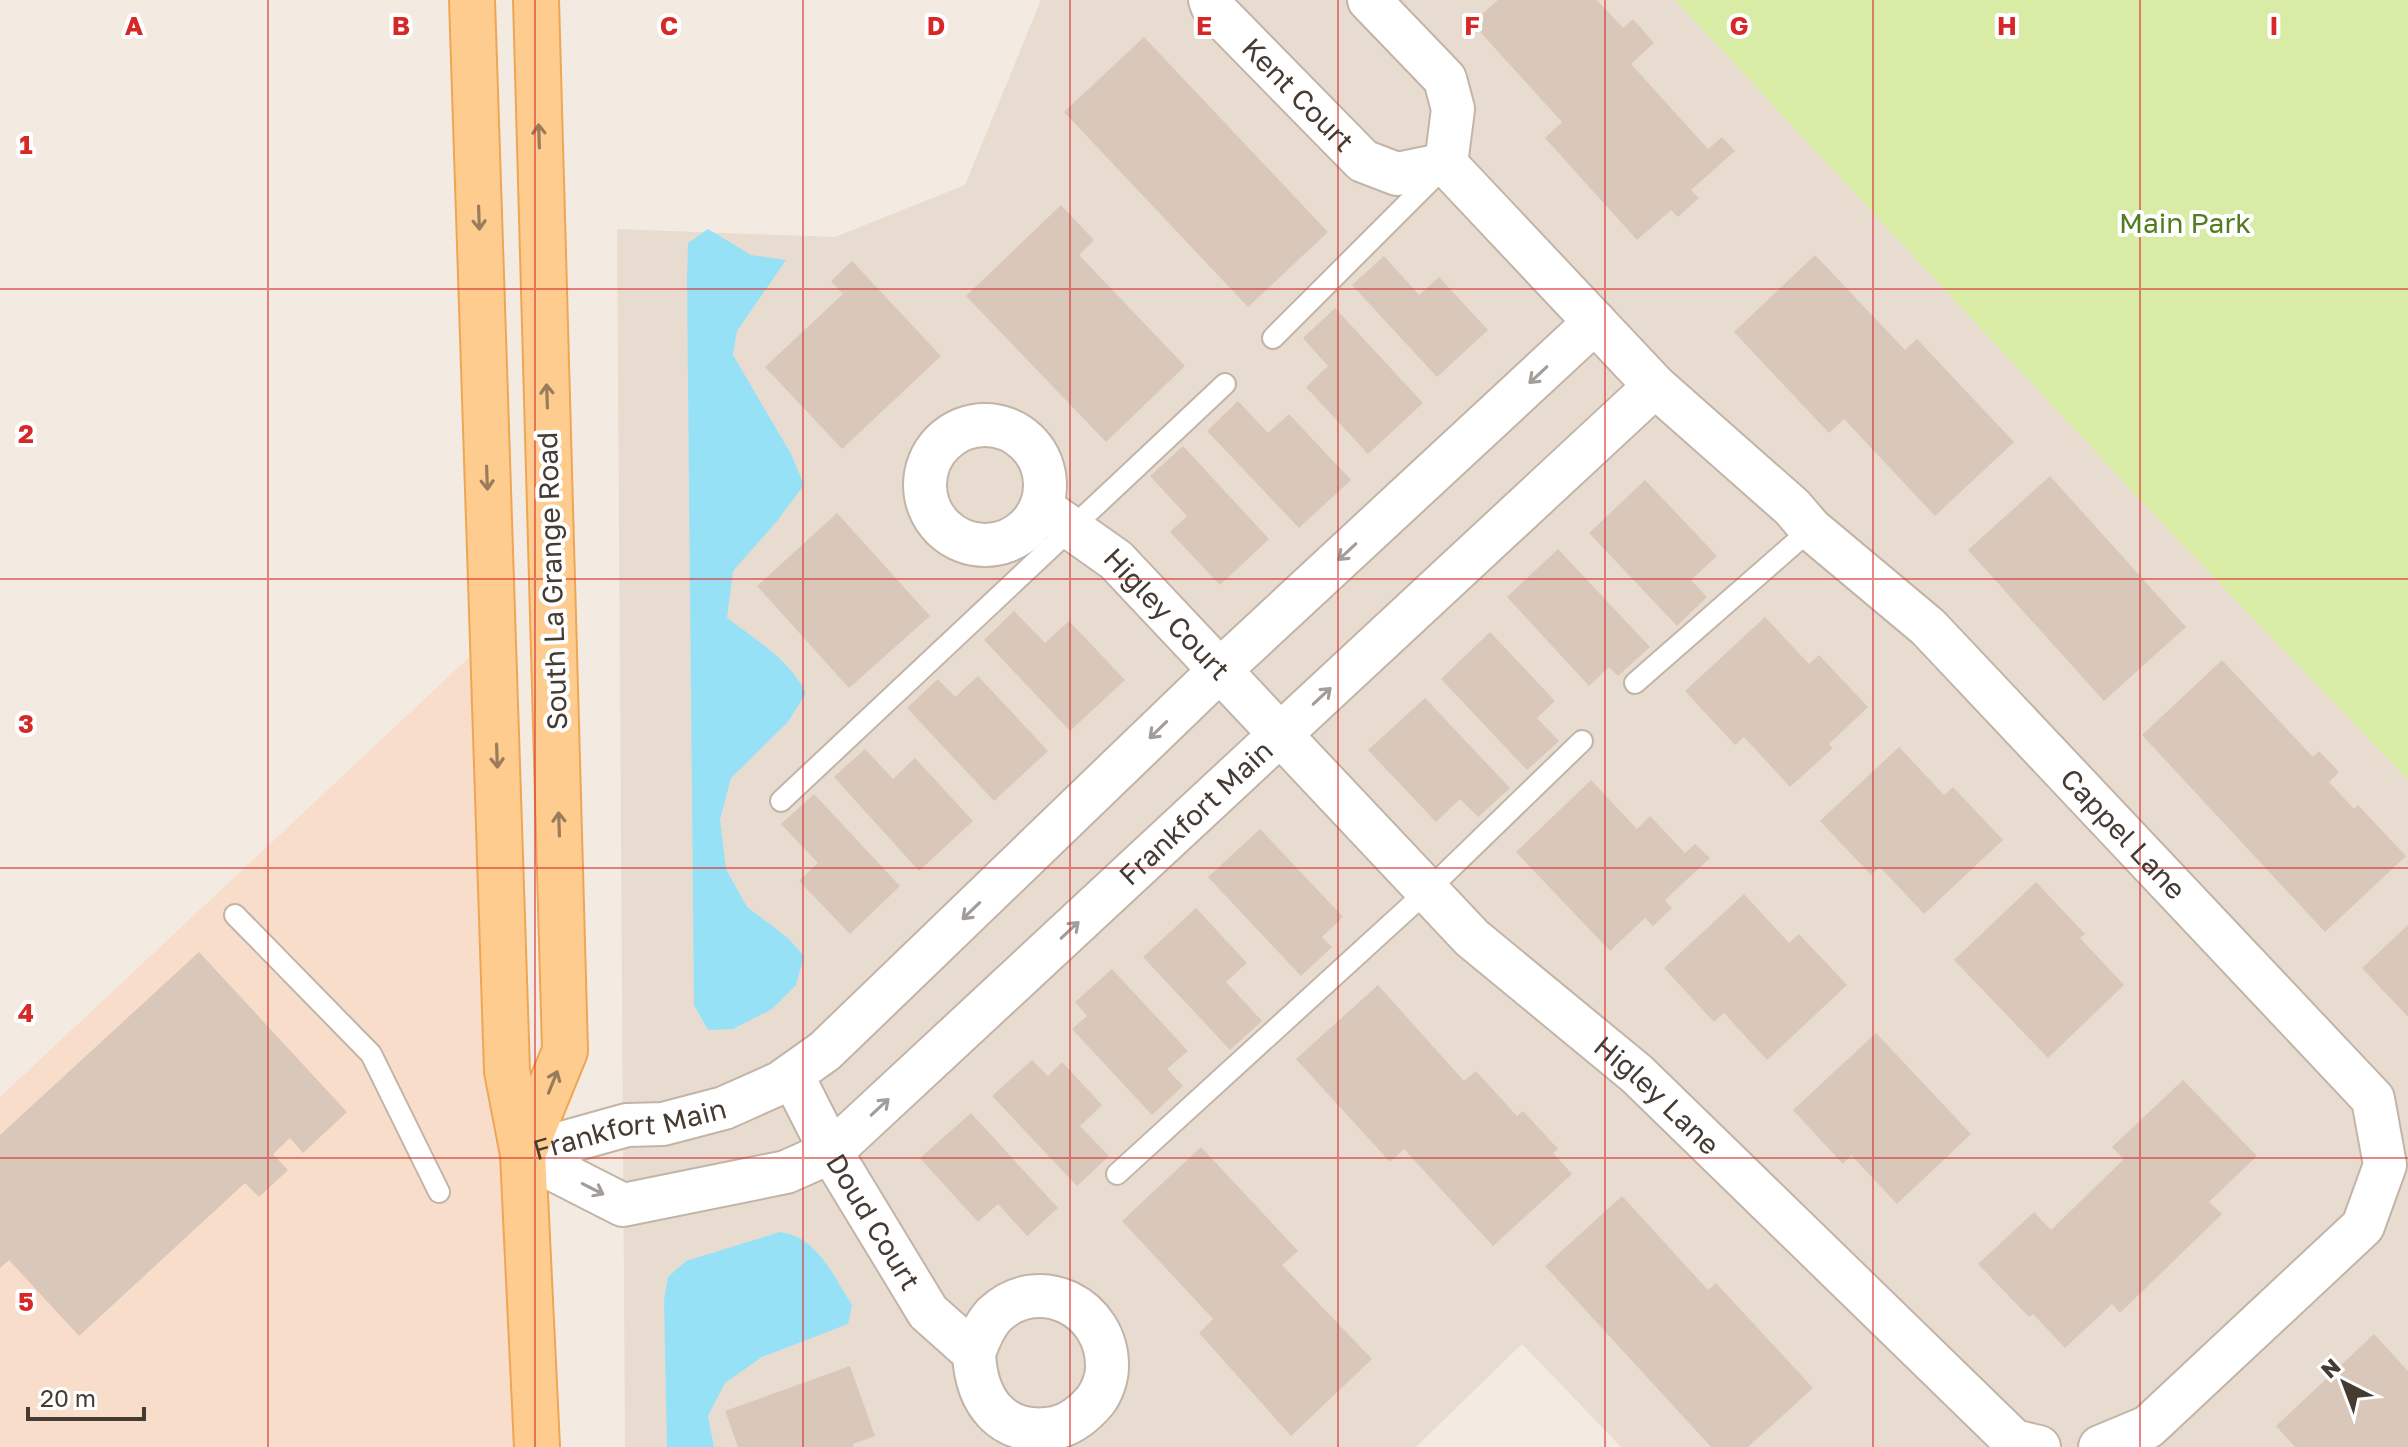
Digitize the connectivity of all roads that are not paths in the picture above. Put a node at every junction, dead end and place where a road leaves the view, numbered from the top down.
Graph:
1 (472, 0) edge
2 (536, 0) edge
3 (1210, 0) edge
4 (1369, 0) edge
5 (1446, 164) junction
6 (1595, 322) junction
7 (1273, 338) dead end
8 (1225, 384) dead end
9 (1655, 386) junction
10 (1056, 518) junction
11 (1811, 529) junction
12 (1219, 671) junction
13 (1635, 683) dead end
14 (1279, 736) junction
15 (1582, 741) dead end
16 (781, 801) dead end
17 (1426, 892) junction
18 (235, 915) dead end
19 (792, 1075) junction
20 (831, 1152) junction
21 (523, 1154) junction
22 (1117, 1174) dead end
23 (439, 1192) dead end
24 (974, 1353) dead end
25 (537, 1447) edge
26 (2039, 1447) edge
27 (2100, 1447) edge

1 -> 21 main road, South La Grange Road
21 -> 2 main road, South La Grange Road
3 - 5 street, Kent Court
4 - 5 street
5 - 6 street
5 - 7 lane
6 - 9 street
6 -> 12 street, Frankfort Main
8 - 10 lane
9 - 11 street, Cappel Lane
14 -> 9 street, Frankfort Main
10 - 12 street, Higley Court
10 - 16 lane
11 - 13 lane
11 - 27 street, Cappel Lane
12 - 14 street, Higley Court
12 -> 19 street, Frankfort Main
14 - 17 street, Higley Lane
20 -> 14 street, Frankfort Main
15 - 17 lane
17 - 22 lane
17 - 26 street, Higley Lane
18 - 23 lane
19 - 20 street, Doud Court
19 - 21 street, Frankfort Main
21 -> 20 street, Frankfort Main
20 - 24 street, Doud Court
21 - 25 main road, South La Grange Road

